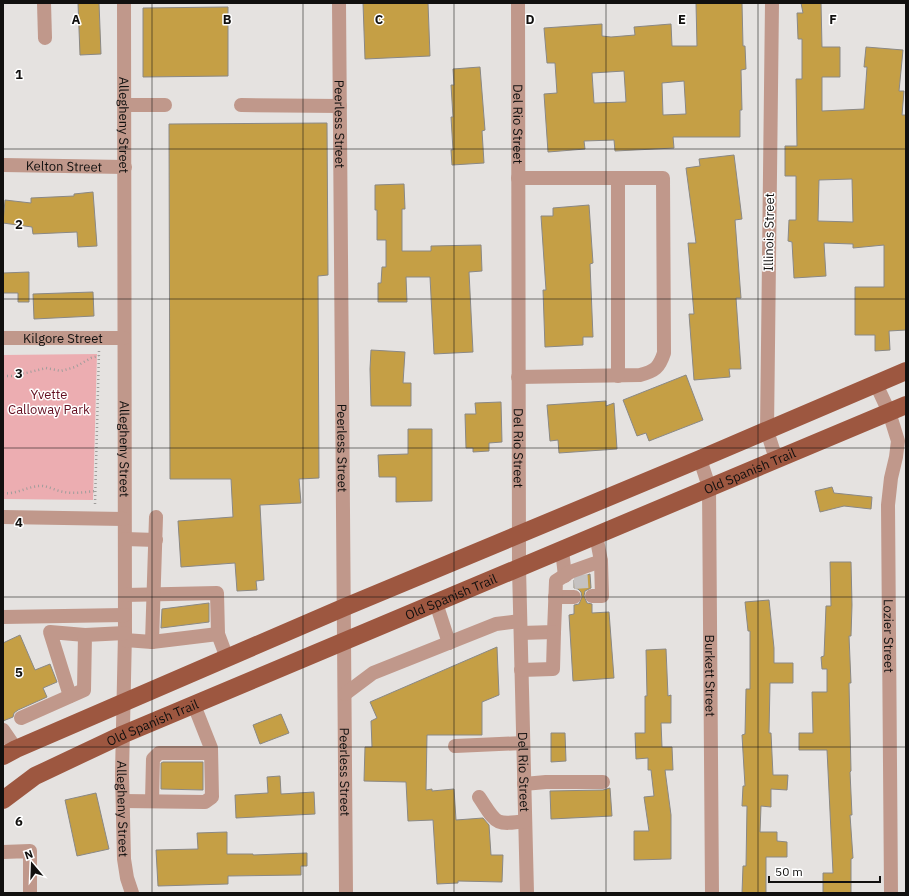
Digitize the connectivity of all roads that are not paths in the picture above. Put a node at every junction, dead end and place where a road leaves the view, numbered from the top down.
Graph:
1 (44, 3) edge
2 (124, 3) edge
3 (339, 3) edge
4 (518, 3) edge
5 (772, 3) edge
6 (45, 38) dead end
7 (125, 105) junction
8 (165, 105) dead end
9 (241, 105) dead end
10 (340, 106) junction
11 (3, 165) edge
12 (125, 167) junction
13 (518, 178) junction
14 (618, 178) junction
15 (3, 338) edge
16 (124, 338) junction
17 (906, 372) edge
18 (618, 376) junction
19 (518, 377) junction
20 (876, 384) junction
21 (906, 405) edge
22 (889, 412) junction
23 (767, 431) junction
24 (902, 441) edge
25 (776, 459) junction
26 (700, 460) junction
27 (709, 487) junction
28 (3, 517) edge
29 (156, 517) dead end
30 (124, 519) junction
31 (519, 535) junction
32 (596, 535) junction
33 (124, 539) junction
34 (156, 540) junction
35 (562, 550) junction
36 (601, 561) junction
37 (519, 568) junction
38 (562, 585) junction
39 (154, 594) junction
40 (125, 595) junction
41 (592, 596) dead end
42 (574, 597) dead end
43 (436, 603) junction
44 (345, 607) junction
45 (125, 615) junction
46 (3, 617) edge
47 (520, 627) junction
48 (554, 632) junction
49 (85, 634) junction
50 (218, 634) junction
51 (125, 637) junction
52 (345, 641) junction
53 (152, 642) junction
54 (449, 643) junction
55 (227, 658) junction
56 (521, 670) junction
57 (345, 694) junction
58 (70, 696) junction
59 (125, 702) junction
60 (194, 705) junction
61 (21, 718) dead end
62 (3, 730) edge
63 (124, 734) junction
64 (523, 743) junction
65 (455, 746) dead end
66 (6, 753) edge
67 (211, 753) junction
68 (34, 776) junction
69 (603, 782) dead end
70 (524, 784) junction
71 (3, 789) edge
72 (479, 796) dead end
73 (3, 800) edge
74 (123, 801) junction
75 (152, 801) junction
76 (525, 821) junction
77 (3, 852) edge
78 (30, 893) edge
79 (132, 893) edge
80 (346, 893) edge
81 (527, 893) edge
82 (712, 893) edge
83 (891, 893) edge

1 - 6 street
2 - 7 street, Allegheny Street
3 - 10 street, Peerless Street
4 - 13 street, Del Rio Street
5 - 23 street, Illinois Street
7 - 8 street
7 - 12 street, Allegheny Street
9 - 10 street
10 - 44 street, Peerless Street
11 - 12 street, Kelton Street
12 - 16 street, Allegheny Street
13 - 14 street
13 - 19 street, Del Rio Street
14 - 18 street
14 - 18 street
15 - 16 street, Kilgore Street
16 - 30 street, Allegheny Street
17 - 20 main road
18 - 19 street
19 - 31 street, Del Rio Street
20 - 22 street, Lozier Street
20 - 23 main road
21 - 22 main road, Old Spanish Trail
22 - 24 street, Lozier Street
22 - 25 main road, Old Spanish Trail
23 - 25 street, Illinois Street
23 - 26 main road
24 - 83 street, Lozier Street
25 - 27 main road, Old Spanish Trail
26 - 27 street, Burkett Street
26 - 31 main road
27 - 32 main road, Old Spanish Trail
27 - 82 street, Burkett Street
28 - 30 street
29 - 34 street
30 - 33 street, Allegheny Street
31 - 37 street, Del Rio Street
31 - 44 main road
32 - 35 main road, Old Spanish Trail
32 - 36 street
33 - 34 street
33 - 40 street, Allegheny Street
34 - 39 street
35 - 37 main road, Old Spanish Trail
35 - 38 street
36 - 38 street
36 - 41 street
37 - 43 main road, Old Spanish Trail
37 - 47 street, Del Rio Street
38 - 42 street
38 - 48 street
39 - 40 street
39 - 50 street
39 - 53 street
40 - 45 street, Allegheny Street
43 - 52 main road, Old Spanish Trail
43 - 54 street
44 - 52 street, Peerless Street
44 - 55 main road
45 - 46 street
45 - 51 street, Allegheny Street
47 - 48 street
47 - 54 street
47 - 56 street, Del Rio Street
48 - 56 street
49 - 51 street
49 - 58 street
49 - 58 street
50 - 53 street
50 - 55 street
51 - 53 street
51 - 59 street, Allegheny Street
52 - 57 street, Peerless Street
52 - 60 main road, Old Spanish Trail
54 - 57 street
55 - 59 main road
56 - 64 street, Del Rio Street
57 - 80 street, Peerless Street
58 - 61 street
59 - 63 street, Allegheny Street
59 - 66 main road
60 - 63 main road, Old Spanish Trail
60 - 67 street
62 - 66 street
63 - 68 main road, Old Spanish Trail
63 - 74 street, Allegheny Street
64 - 65 street
64 - 70 street, Del Rio Street
67 - 75 street
67 - 75 street
68 - 71 main road
68 - 73 main road, Old Spanish Trail
69 - 70 street
70 - 76 street, Del Rio Street
72 - 76 street
74 - 75 street
74 - 79 street, Allegheny Street
76 - 81 street, Del Rio Street
77 - 78 street

